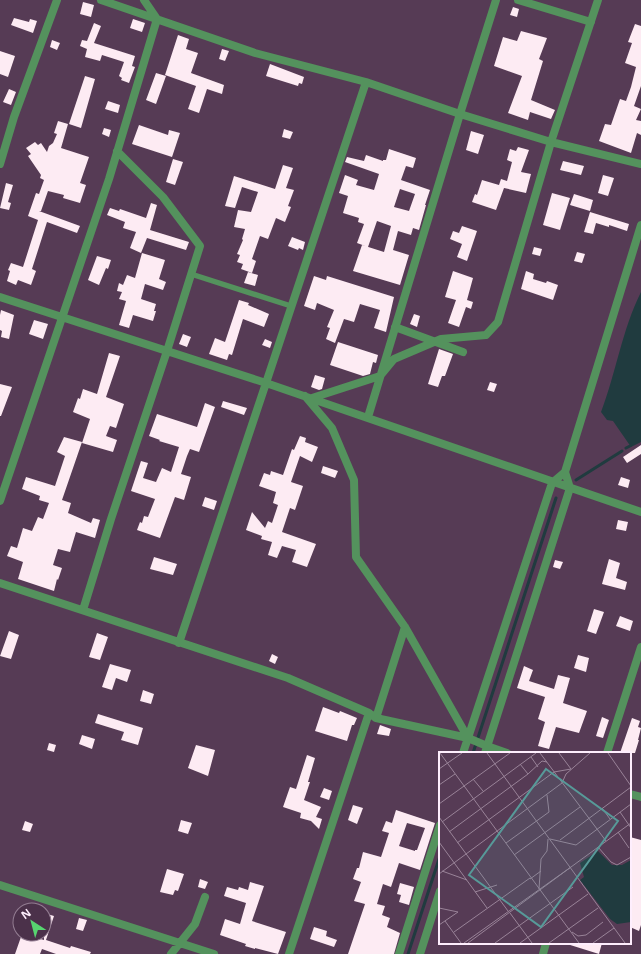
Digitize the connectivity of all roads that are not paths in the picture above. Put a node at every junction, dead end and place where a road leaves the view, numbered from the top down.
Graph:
1 (57, 0) edge
2 (102, 0) edge
3 (144, 0) edge
4 (496, 0) edge
5 (518, 0) edge
6 (598, 0) edge
7 (157, 19) junction
8 (591, 22) junction
9 (366, 82) junction
10 (460, 114) junction
11 (551, 142) junction
12 (117, 151) junction
13 (0, 164) edge
14 (641, 164) edge
15 (641, 225) edge
16 (639, 239) edge
17 (191, 274) junction
18 (0, 297) edge
19 (291, 306) junction
20 (62, 317) junction
21 (395, 327) junction
22 (435, 342) junction
23 (167, 352) junction
24 (463, 352) dead end
25 (380, 376) junction
26 (266, 383) junction
27 (308, 397) junction
28 (368, 417) junction
29 (565, 472) junction
30 (552, 483) junction
31 (570, 488) junction
32 (0, 501) edge
33 (641, 512) edge
34 (0, 583) edge
35 (83, 610) junction
36 (405, 627) junction
37 (179, 643) junction
38 (641, 646) edge
39 (372, 715) junction
40 (470, 739) junction
41 (485, 748) edge
42 (464, 752) edge
43 (503, 752) edge
44 (606, 752) edge
45 (631, 794) edge
46 (641, 797) edge
47 (439, 828) edge
48 (0, 885) edge
49 (439, 894) edge
50 (205, 897) dead end
51 (180, 943) junction
52 (546, 944) edge
53 (171, 954) edge
54 (214, 954) edge
55 (289, 954) edge
56 (399, 954) edge
57 (420, 954) edge
58 (542, 954) edge

1 - 13 street
2 - 7 street
3 - 7 street
4 - 10 street
5 - 8 street
6 - 8 street
7 - 9 street
7 - 12 street
8 - 11 street
9 - 10 street
9 - 19 street
10 - 11 street
10 - 21 street
11 - 14 street
11 - 22 street
12 - 17 street
12 - 20 street
15 - 16 street
16 - 29 street
17 - 19 lane
17 - 23 street
18 - 20 street
19 - 26 street
20 - 23 street
20 - 32 street
21 - 22 street
21 - 25 street
22 - 24 street
22 - 25 street
23 - 26 street
23 - 35 street
25 - 27 street
25 - 28 street
26 - 27 street
26 - 37 street
27 - 28 street
27 - 36 street
28 - 30 street
29 - 30 street
29 - 31 street
30 - 31 street
30 - 40 street
31 - 33 street
31 - 41 street
34 - 35 street
35 - 37 street
36 - 39 street
36 - 40 street
37 - 39 street
38 - 44 street
39 - 40 street
39 - 55 street
40 - 41 street
40 - 42 street
41 - 43 street
45 - 46 street
47 - 56 street
48 - 51 street
49 - 57 street
50 - 51 street
51 - 53 street
51 - 54 street
52 - 58 street

